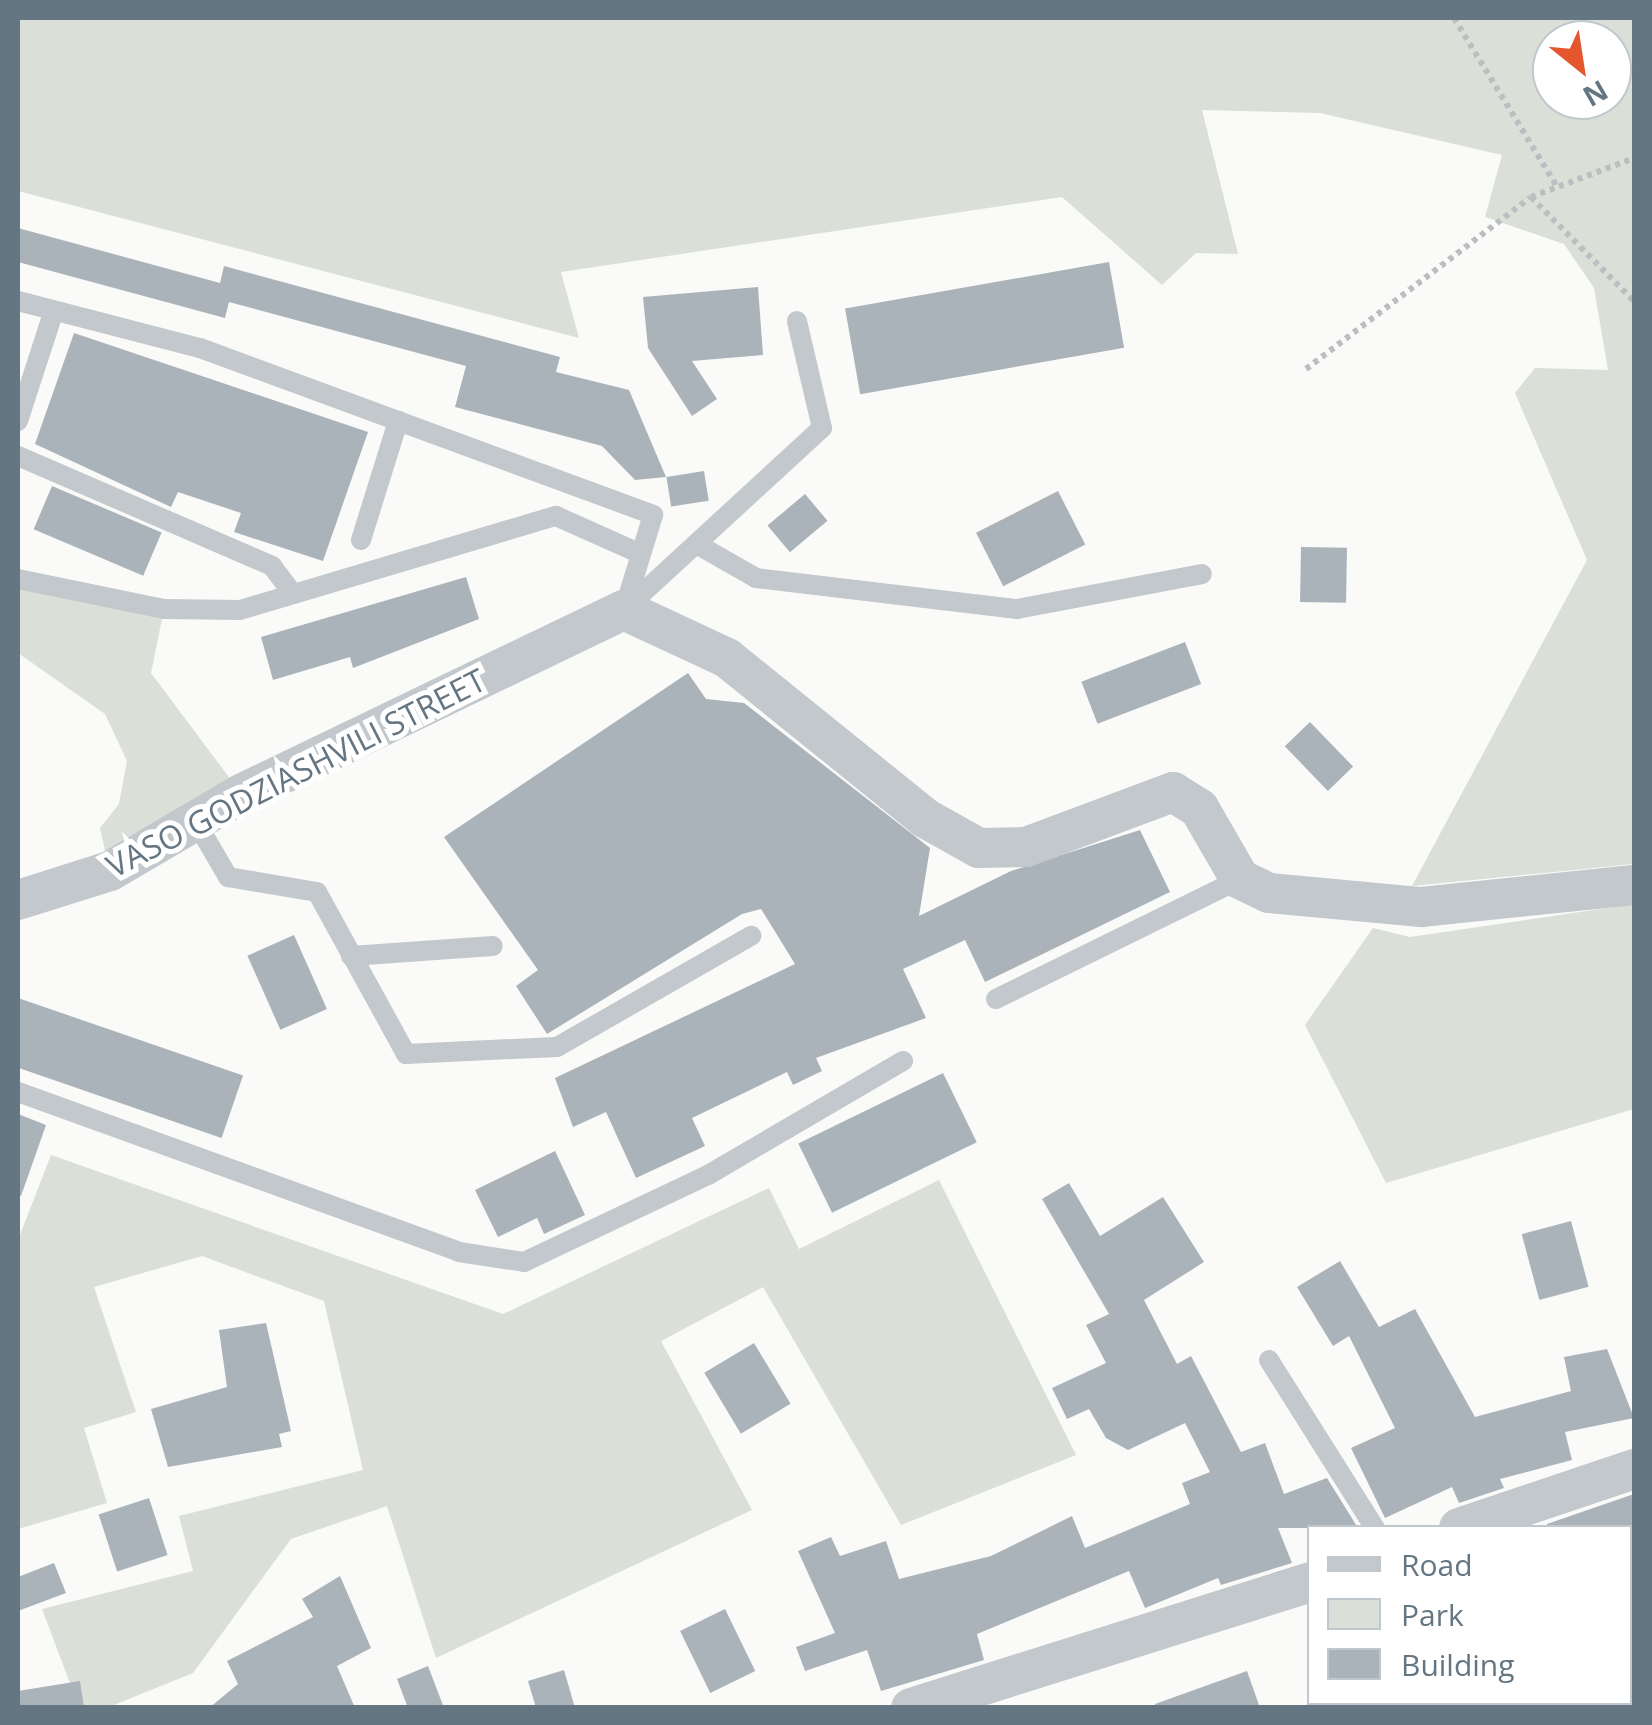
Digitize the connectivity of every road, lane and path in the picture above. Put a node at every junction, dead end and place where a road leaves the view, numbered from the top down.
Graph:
1 (1454, 18) edge
2 (1634, 158) edge
3 (1557, 187) junction
4 (1531, 198) junction
5 (1634, 300) edge
6 (18, 301) edge
7 (53, 314) junction
8 (797, 321) dead end
9 (1306, 369) dead end
10 (18, 421) edge
11 (398, 421) junction
12 (18, 456) edge
13 (361, 540) dead end
14 (700, 546) junction
15 (639, 553) junction
16 (1202, 574) dead end
17 (18, 578) edge
18 (293, 594) junction
19 (624, 610) junction
20 (196, 822) junction
21 (1240, 879) junction
22 (1634, 885) edge
23 (18, 900) edge
24 (751, 936) dead end
25 (493, 946) dead end
26 (351, 956) junction
27 (996, 999) dead end
28 (903, 1061) dead end
29 (18, 1092) edge
30 (1269, 1360) dead end
31 (1634, 1468) edge
32 (1373, 1525) edge
33 (1468, 1525) edge
34 (1307, 1583) edge
35 (911, 1708) edge

1 - 3 path
2 - 3 path
3 - 4 path
4 - 5 path
4 - 9 path
6 - 7 lane
7 - 10 lane
7 - 11 lane
8 - 14 lane
11 - 13 lane
11 - 15 lane
12 - 18 lane
14 - 16 lane
14 - 19 lane
15 - 18 lane
15 - 19 lane
17 - 18 lane
19 - 20 street, VASO GODZIASHVILI STREET
19 - 21 street
20 - 23 street, VASO GODZIASHVILI STREET
20 - 26 lane
21 - 22 street
21 - 27 lane
24 - 26 lane
25 - 26 lane
28 - 29 lane
30 - 32 lane
31 - 33 street
34 - 35 street

